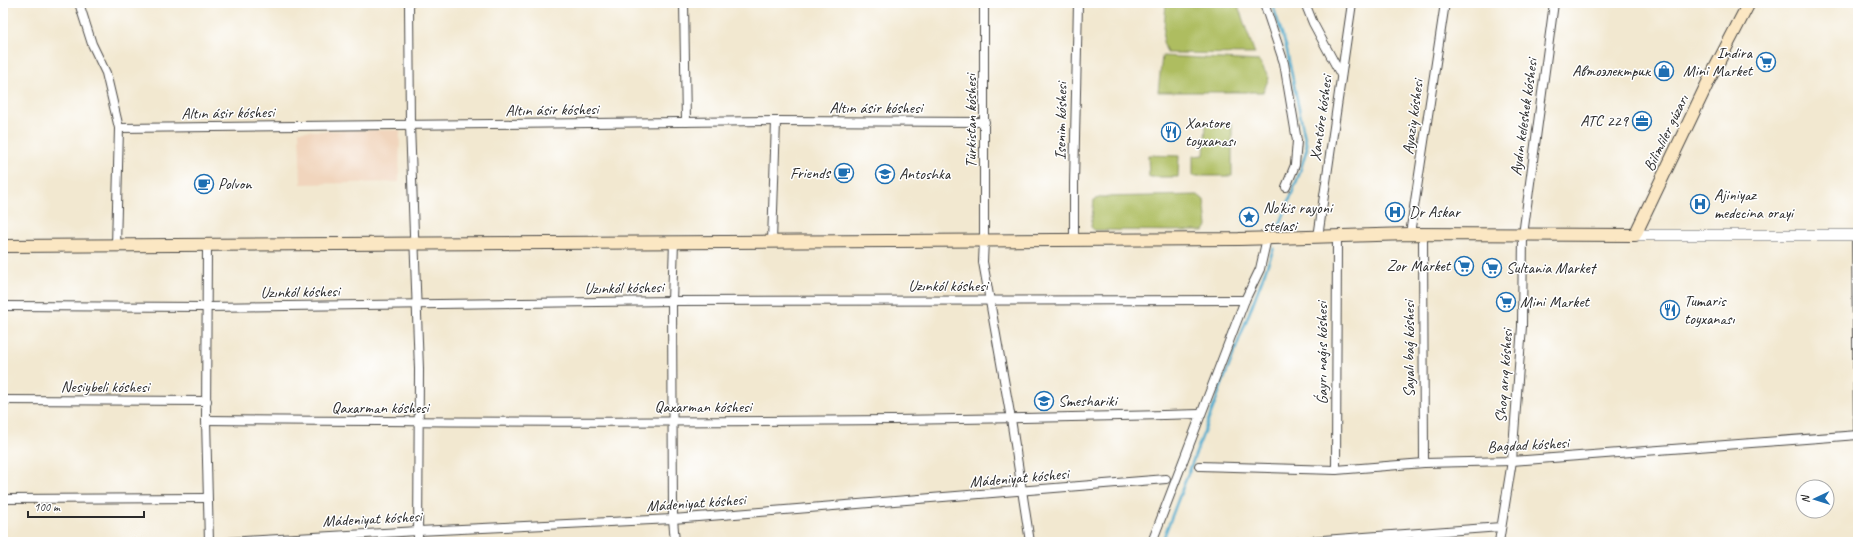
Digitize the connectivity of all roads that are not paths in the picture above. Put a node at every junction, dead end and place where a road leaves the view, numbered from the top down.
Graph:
1 (79, 3) edge
2 (408, 3) edge
3 (684, 3) edge
4 (984, 3) edge
5 (1078, 3) edge
6 (1264, 3) edge
7 (1305, 3) edge
8 (1352, 3) edge
9 (1445, 3) edge
10 (1554, 3) edge
11 (1749, 3) edge
12 (1341, 75) junction
13 (776, 121) junction
14 (686, 122) junction
15 (985, 122) junction
16 (410, 125) junction
17 (120, 128) junction
18 (1286, 187) dead end
19 (1410, 234) junction
20 (1422, 235) junction
21 (1523, 235) junction
22 (1635, 235) junction
23 (1857, 235) edge
24 (1337, 236) junction
25 (1318, 237) junction
26 (1267, 238) junction
27 (984, 240) junction
28 (1074, 240) junction
29 (772, 241) junction
30 (674, 242) junction
31 (415, 243) junction
32 (207, 245) junction
33 (3, 246) edge
34 (116, 246) junction
35 (990, 300) junction
36 (1245, 300) junction
37 (672, 301) junction
38 (418, 304) junction
39 (3, 306) edge
40 (207, 307) junction
41 (3, 400) edge
42 (207, 401) junction
43 (1200, 414) junction
44 (1011, 419) junction
45 (206, 420) junction
46 (419, 422) junction
47 (674, 422) junction
48 (1858, 432) edge
49 (1858, 435) edge
50 (1512, 461) junction
51 (1424, 463) junction
52 (1199, 466) dead end
53 (1336, 470) junction
54 (1166, 479) dead end
55 (1022, 492) junction
56 (207, 498) junction
57 (3, 499) edge
58 (673, 519) junction
59 (1501, 527) junction
60 (418, 531) junction
61 (209, 542) edge
62 (227, 542) edge
63 (418, 542) edge
64 (675, 542) edge
65 (1030, 542) edge
66 (1152, 542) edge
67 (1296, 542) edge
68 (1499, 542) edge

1 - 17 street
2 - 16 street
3 - 14 street
4 - 15 street, Túrkistan kóshesi
5 - 28 street, Isenim kóshesi
6 - 18 street
7 - 12 street
8 - 12 street, Xantóre kóshesi
9 - 19 street, Ayaziy kóshesi
10 - 21 street, Aydın keleshek kóshesi
11 - 22 main road, Bilimliler gúzarı
12 - 25 street, Xantóre kóshesi
13 - 14 street, Altın ásir kóshesi
13 - 15 street, Altın ásir kóshesi
13 - 29 street
14 - 16 street, Altın ásir kóshesi
15 - 27 street, Túrkistan kóshesi
16 - 17 street, Altın ásir kóshesi
16 - 31 street
17 - 34 street
19 - 20 main road
19 - 24 main road
20 - 21 main road
20 - 51 street, Sayalı baǵ kóshesi
21 - 22 main road
21 - 50 street, Shoq arıq kóshesi
22 - 23 street
23 - 48 street
24 - 25 main road
24 - 53 street, Ǵayrı naǵıs kóshesi
25 - 26 main road
26 - 28 main road
26 - 36 street
27 - 28 main road
27 - 29 main road
27 - 35 street, Túrkistan kóshesi
29 - 30 main road
30 - 31 main road
30 - 37 street
31 - 32 main road
31 - 38 street
32 - 34 main road
32 - 40 street
33 - 34 main road
35 - 36 street, Uzınkól kóshesi
35 - 37 street, Uzınkól kóshesi
35 - 44 street, Túrkistan kóshesi
36 - 43 street
37 - 38 street, Uzınkól kóshesi
37 - 47 street
38 - 40 street, Uzınkól kóshesi
38 - 46 street
39 - 40 street, Uzınkól kóshesi
40 - 42 street
41 - 42 street, Nesiybeli kóshesi
42 - 45 street
43 - 44 street, Qaxarman kóshesi
43 - 66 street
44 - 47 street, Qaxarman kóshesi
44 - 55 street, Túrkistan kóshesi
45 - 46 street, Qaxarman kóshesi
45 - 56 street
46 - 47 street, Qaxarman kóshesi
46 - 60 street
47 - 58 street
49 - 50 street, Bagdad kóshesi
50 - 51 street, Bagdad kóshesi
50 - 59 street, Shoq arıq kóshesi
51 - 53 street, Bagdad kóshesi
52 - 53 street, Bagdad kóshesi
54 - 55 street, Mádeniyat kóshesi
55 - 58 street, Mádeniyat kóshesi
55 - 65 street, Túrkistan kóshesi
56 - 57 street
56 - 61 street
58 - 60 street, Mádeniyat kóshesi
58 - 64 street
59 - 67 street
59 - 68 street, Shoq arıq kóshesi
60 - 62 street, Mádeniyat kóshesi
60 - 63 street

